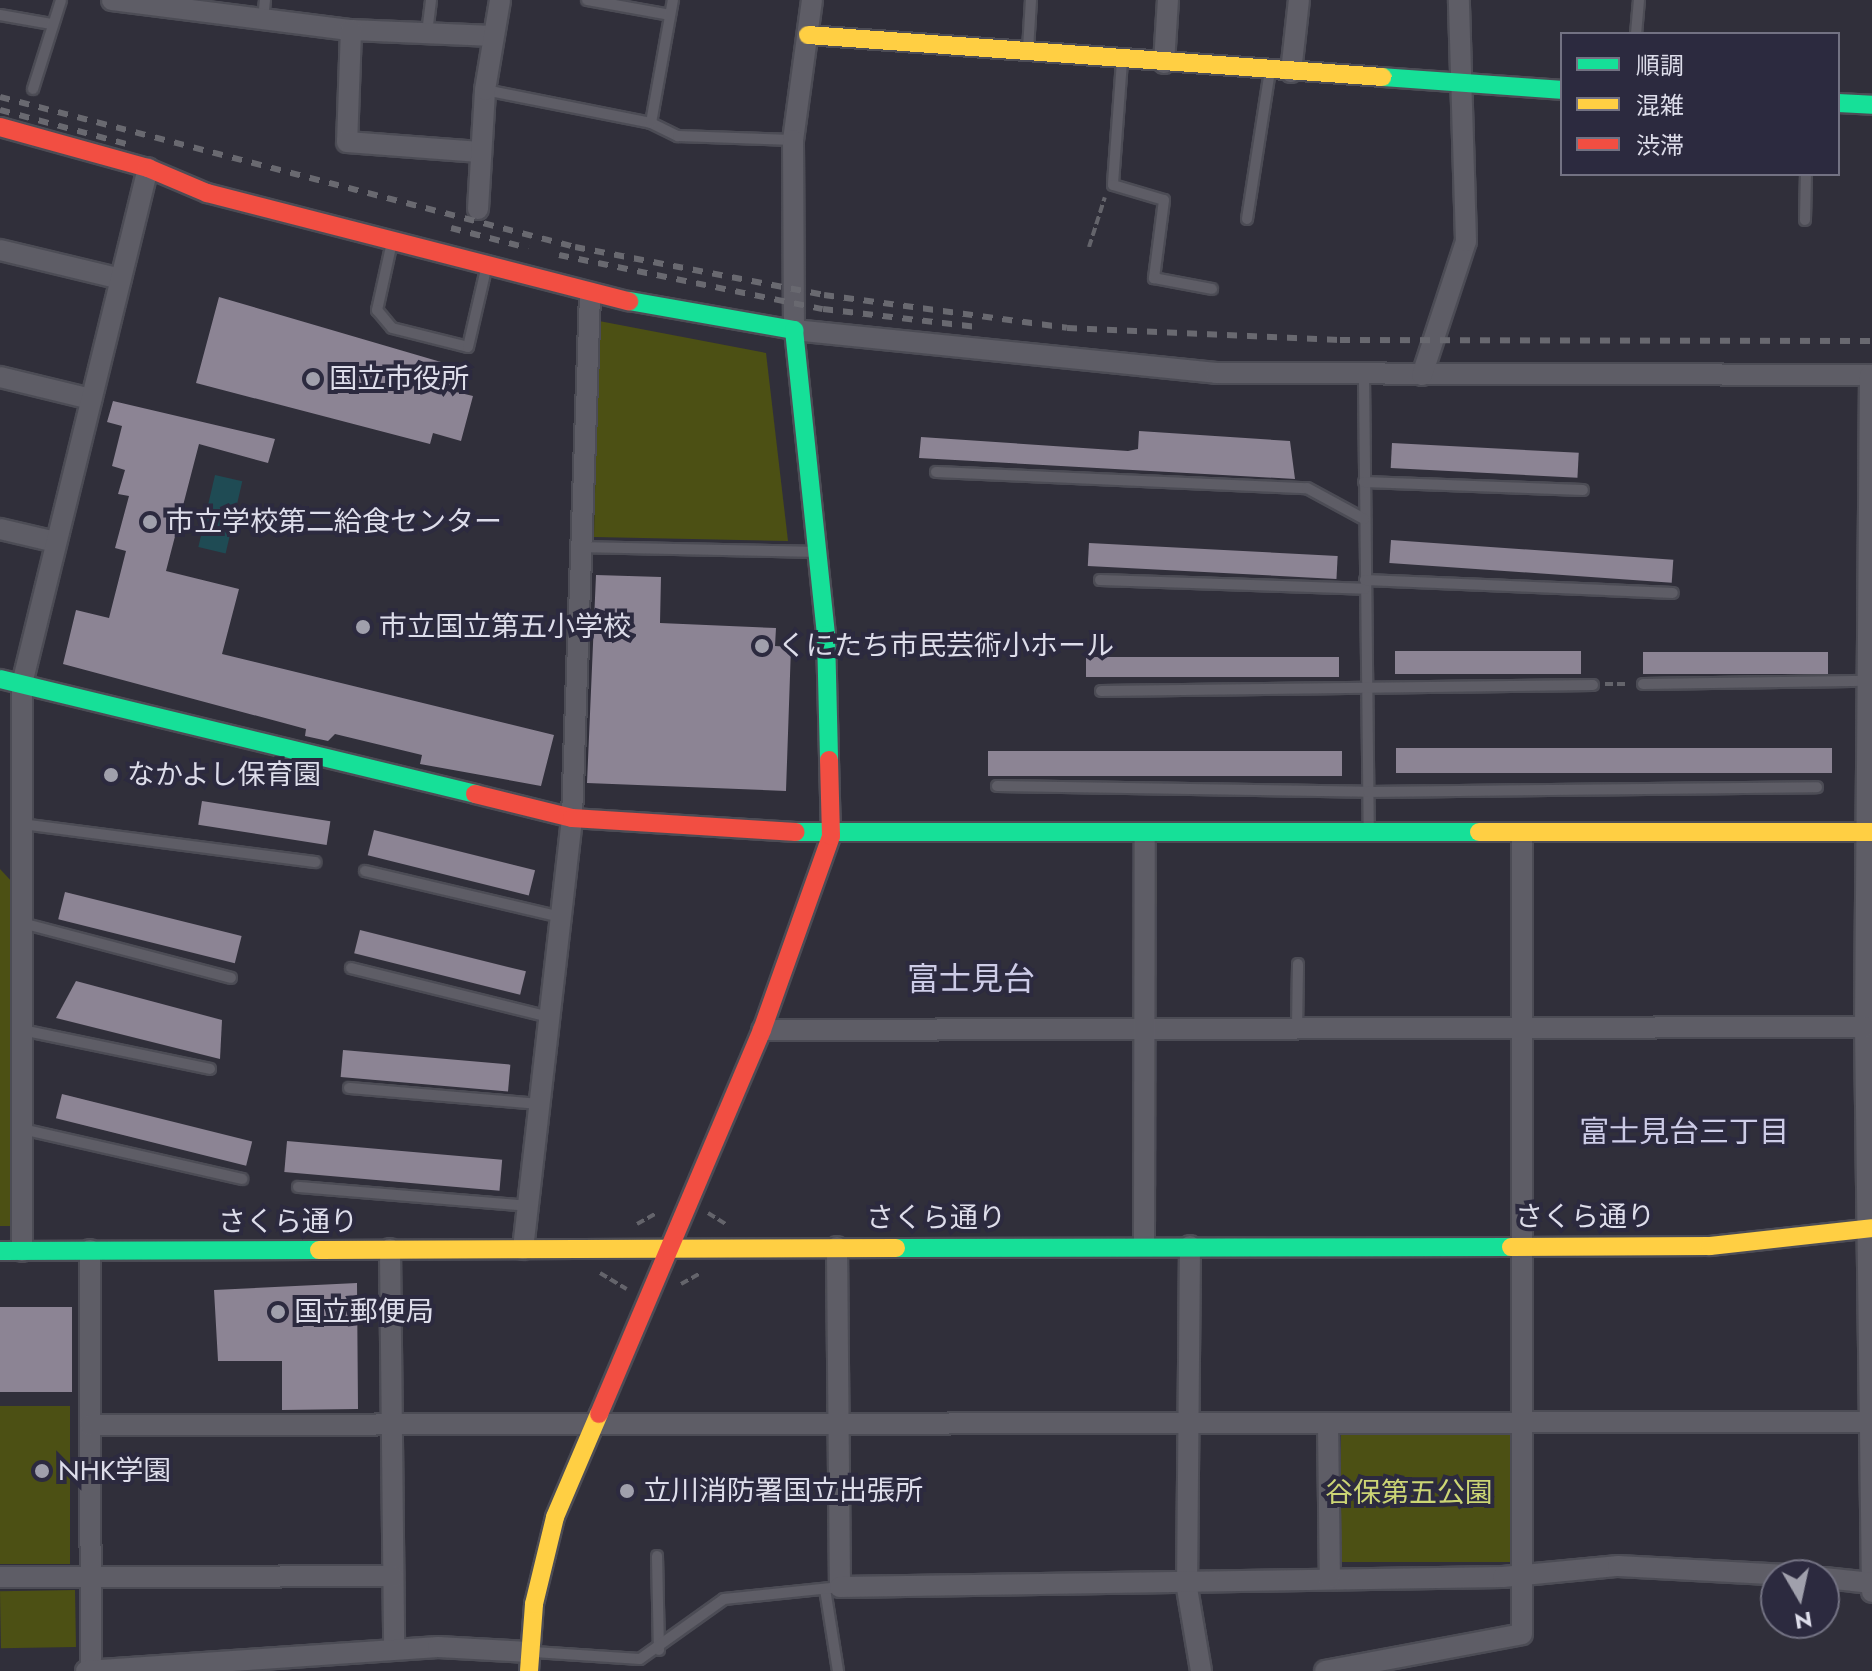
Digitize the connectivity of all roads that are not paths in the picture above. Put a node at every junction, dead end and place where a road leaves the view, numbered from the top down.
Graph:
1 (61, 0) edge
2 (112, 0) edge
3 (431, 0) edge
4 (500, 0) edge
5 (593, 0) edge
6 (673, 0) edge
7 (812, 0) edge
8 (1031, 0) edge
9 (1168, 0) edge
10 (1299, 0) edge
11 (1459, 0) edge
12 (1639, 0) edge
13 (264, 9) edge
14 (0, 15) edge
15 (670, 15) junction
16 (51, 24) junction
17 (351, 30) junction
18 (1636, 32) edge
19 (427, 33) junction
20 (808, 35) junction
21 (493, 36) junction
22 (1028, 52) junction
23 (1122, 59) junction
24 (1164, 63) junction
25 (1281, 72) junction
26 (1462, 86) junction
27 (33, 89) dead end
28 (485, 90) junction
29 (1560, 90) edge
30 (1840, 103) edge
31 (1872, 105) edge
32 (651, 123) junction
33 (0, 127) edge
34 (793, 140) junction
35 (480, 152) junction
36 (148, 168) junction
37 (1806, 176) edge
38 (478, 209) dead end
39 (1247, 219) dead end
40 (1805, 220) dead end
41 (392, 242) junction
42 (0, 250) edge
43 (486, 267) junction
44 (121, 279) junction
45 (1212, 289) dead end
46 (590, 294) junction
47 (794, 330) junction
48 (1422, 375) junction
49 (1871, 375) edge
50 (0, 377) edge
51 (1364, 377) junction
52 (91, 399) junction
53 (936, 472) dead end
54 (1364, 482) junction
55 (1583, 490) dead end
56 (1364, 519) junction
57 (1871, 525) edge
58 (0, 529) edge
59 (56, 542) junction
60 (581, 547) junction
61 (818, 552) junction
62 (1100, 580) dead end
63 (1365, 584) junction
64 (1673, 593) dead end
65 (0, 679) edge
66 (1871, 681) edge
67 (22, 684) junction
68 (1643, 684) road end
69 (1593, 685) road end
70 (1365, 688) junction
71 (1101, 691) dead end
72 (997, 786) dead end
73 (1817, 787) dead end
74 (1368, 792) junction
75 (572, 818) junction
76 (22, 824) junction
77 (1869, 832) edge
78 (1369, 834) junction
79 (1522, 834) junction
80 (1145, 835) junction
81 (831, 836) junction
82 (0, 855) edge
83 (22, 855) junction
84 (316, 862) dead end
85 (365, 871) dead end
86 (561, 917) junction
87 (22, 923) junction
88 (1298, 964) dead end
89 (351, 968) dead end
90 (231, 978) dead end
91 (549, 1017) junction
92 (1865, 1027) junction
93 (1523, 1028) junction
94 (1145, 1029) junction
95 (1297, 1029) junction
96 (22, 1030) junction
97 (762, 1030) junction
98 (210, 1069) dead end
99 (349, 1088) dead end
100 (540, 1104) junction
101 (22, 1129) junction
102 (242, 1179) dead end
103 (298, 1187) dead end
104 (528, 1206) junction
105 (1870, 1228) edge
106 (1525, 1245) junction
107 (1144, 1246) junction
108 (1190, 1246) junction
109 (837, 1247) junction
110 (390, 1249) junction
111 (523, 1249) junction
112 (90, 1250) junction
113 (0, 1251) edge
114 (22, 1251) junction
115 (665, 1253) junction
116 (1871, 1422) edge
117 (391, 1423) junction
118 (1190, 1423) junction
119 (1328, 1423) junction
120 (1525, 1423) junction
121 (838, 1424) junction
122 (90, 1425) junction
123 (594, 1425) junction
124 (657, 1556) dead end
125 (1521, 1570) junction
126 (1760, 1572) edge
127 (393, 1576) junction
128 (0, 1577) edge
129 (91, 1577) junction
130 (1188, 1578) junction
131 (1330, 1578) junction
132 (1840, 1581) edge
133 (1871, 1586) edge
134 (832, 1588) junction
135 (394, 1649) junction
136 (659, 1650) junction
137 (529, 1661) edge
138 (89, 1670) edge
139 (838, 1671) edge
140 (1201, 1671) edge
141 (1325, 1671) edge

1 - 16 lane
2 - 13 street
3 - 19 lane
4 - 21 street
5 - 15 lane
6 - 15 lane
7 - 20 street
8 - 22 lane
9 - 24 street
10 - 25 street
11 - 26 street
12 - 18 lane
13 - 17 street
14 - 16 lane
15 - 32 lane
16 - 27 lane
17 - 19 street
17 - 35 street
19 - 21 street
20 - 22 street
20 - 34 street
21 - 28 street
22 - 23 street
23 - 24 street
23 - 45 lane
24 - 25 street
25 - 26 street
25 - 39 lane
26 - 29 street
26 - 48 street
28 - 32 lane
28 - 35 street
30 - 31 street
32 - 34 lane
33 - 36 street
34 - 47 street
35 - 38 street
36 - 41 street
36 - 44 street
37 - 40 lane
41 - 43 street
41 - 43 lane
42 - 44 street
43 - 46 street
44 - 52 street
46 - 47 street
46 - 60 street
47 - 51 street
47 - 61 street
48 - 49 street
48 - 51 street
49 - 57 street
50 - 52 street
51 - 54 lane
52 - 59 street
53 - 56 lane
54 - 55 lane
54 - 56 lane
56 - 63 lane
57 - 66 street
58 - 59 street
59 - 67 street
60 - 61 lane
60 - 75 street
61 - 81 street
62 - 63 lane
63 - 64 lane
63 - 70 lane
65 - 67 street
66 - 68 lane
66 - 77 street
67 - 75 street
67 - 76 street
69 - 70 lane
70 - 71 lane
70 - 74 lane
72 - 74 lane
73 - 74 lane
74 - 78 lane
75 - 81 street
75 - 86 street
76 - 83 street
76 - 84 lane
77 - 79 street
77 - 92 street
78 - 79 street
78 - 80 street
79 - 93 street
80 - 81 street
80 - 94 street
81 - 97 street
82 - 83 street
83 - 87 street
85 - 86 lane
86 - 91 street
87 - 90 lane
87 - 96 street
88 - 95 lane
89 - 91 lane
91 - 100 street
92 - 93 street
92 - 105 street
93 - 95 street
93 - 106 street
94 - 95 street
94 - 97 street
94 - 107 street
96 - 98 lane
96 - 101 street
97 - 115 street
99 - 100 lane
100 - 104 street
101 - 102 lane
101 - 114 street
103 - 104 lane
104 - 111 street
105 - 106 street, さくら通り
105 - 116 street
106 - 108 street, さくら通り
106 - 120 street
107 - 108 street, さくら通り
107 - 109 street, さくら通り
108 - 118 street
109 - 115 street, さくら通り
109 - 121 street
110 - 111 street, さくら通り
110 - 112 street, さくら通り
110 - 117 street
111 - 115 street, さくら通り
112 - 114 street, さくら通り
112 - 122 street
113 - 114 street, さくら通り
115 - 123 street
116 - 120 street
116 - 133 street
117 - 122 street
117 - 123 street
117 - 127 street
118 - 119 street
118 - 121 street
118 - 130 street
119 - 120 street
119 - 131 street
120 - 125 street
121 - 123 street
121 - 134 street
122 - 129 street
123 - 137 street
124 - 136 lane
125 - 126 street
125 - 131 street
125 - 141 street
127 - 129 street
127 - 135 street
128 - 129 street
129 - 138 street
130 - 131 street
130 - 134 street
130 - 140 street
132 - 133 street
134 - 136 lane
134 - 139 lane
135 - 137 street
135 - 138 street
136 - 137 lane

